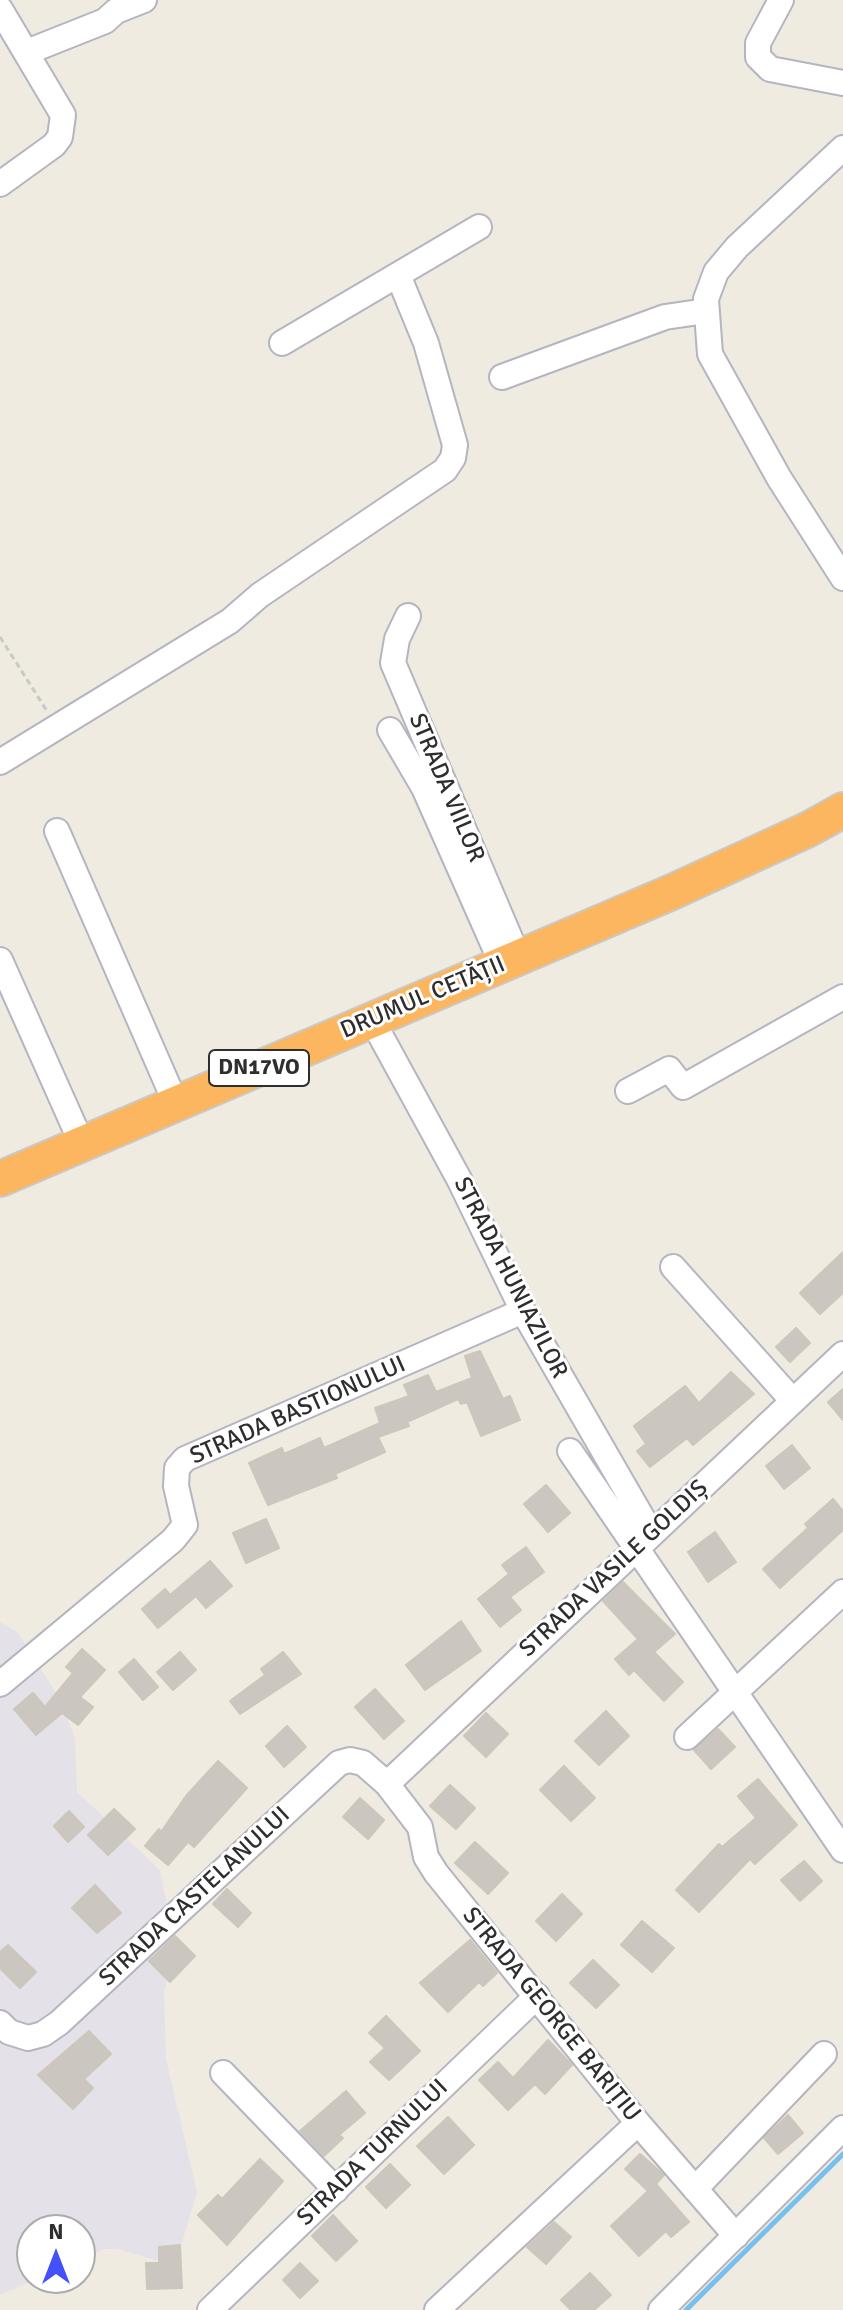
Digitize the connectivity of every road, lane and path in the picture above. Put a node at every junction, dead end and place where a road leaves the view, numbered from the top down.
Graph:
1 (144, 0) edge
2 (781, 0) edge
3 (114, 6) edge
4 (0, 9) edge
5 (27, 52) junction
6 (843, 83) edge
7 (843, 148) edge
8 (0, 184) edge
9 (479, 227) dead end
10 (398, 275) junction
11 (706, 311) junction
12 (282, 343) dead end
13 (502, 377) dead end
14 (843, 578) edge
15 (408, 616) dead end
16 (0, 637) edge
17 (56, 725) junction
18 (390, 730) dead end
19 (0, 762) edge
20 (843, 810) edge
21 (57, 831) dead end
22 (0, 960) edge
23 (510, 961) junction
24 (843, 997) edge
25 (372, 1020) junction
26 (628, 1091) dead end
27 (176, 1104) junction
28 (82, 1144) junction
29 (2, 1173) edge
30 (673, 1267) dead end
31 (523, 1311) junction
32 (843, 1354) edge
33 (793, 1401) junction
34 (570, 1451) dead end
35 (643, 1541) junction
36 (843, 1592) edge
37 (0, 1684) edge
38 (733, 1691) junction
39 (687, 1737) dead end
40 (387, 1784) junction
41 (835, 1820) edge
42 (843, 1850) edge
43 (537, 1996) junction
44 (0, 2023) edge
45 (824, 2054) dead end
46 (223, 2073) dead end
47 (638, 2123) junction
48 (843, 2128) edge
49 (695, 2189) junction
50 (336, 2190) junction
51 (736, 2236) junction
52 (210, 2310) edge
53 (437, 2310) edge
54 (661, 2310) edge

1 - 3 street
2 - 6 street
3 - 5 street
4 - 5 street
5 - 8 street
7 - 11 street
9 - 10 street
10 - 12 street
10 - 17 street
11 - 13 street
11 - 14 street
15 - 23 street, STRADA VIILOR
16 - 17 path
17 - 19 street
18 - 23 street
20 - 23 highway, DRUMUL CETĂȚII / DN17VO
21 - 27 street
22 - 28 street
23 - 25 highway, DRUMUL CETĂȚII / DN17VO
24 - 26 street
25 - 27 highway, DRUMUL CETĂȚII / DN17VO
25 - 31 street, STRADA HUNIAZILOR
27 - 28 highway, DRUMUL CETĂȚII / DN17VO
28 - 29 highway, DRUMUL CETĂȚII / DN17VO
30 - 33 street
31 - 35 street, STRADA HUNIAZILOR
31 - 37 street, STRADA BASTIONULUI
32 - 33 street, STRADA VASILE GOLDIȘ
33 - 35 street, STRADA VASILE GOLDIȘ
34 - 35 street, STRADA HUNIAZILOR
35 - 38 street, STRADA HUNIAZILOR
35 - 40 street, STRADA VASILE GOLDIȘ
36 - 38 street
38 - 39 street
38 - 41 street, STRADA HUNIAZILOR
40 - 43 street, STRADA GEORGE BARIȚIU
40 - 44 street, STRADA CASTELANULUI
41 - 42 street, STRADA HUNIAZILOR
43 - 47 street, STRADA GEORGE BARIȚIU
43 - 50 street, STRADA TURNULUI
45 - 49 street
46 - 50 street
47 - 49 street, STRADA GEORGE BARIȚIU
47 - 53 street
48 - 51 street
49 - 51 street, STRADA GEORGE BARIȚIU
50 - 52 street, STRADA TURNULUI
51 - 54 street

